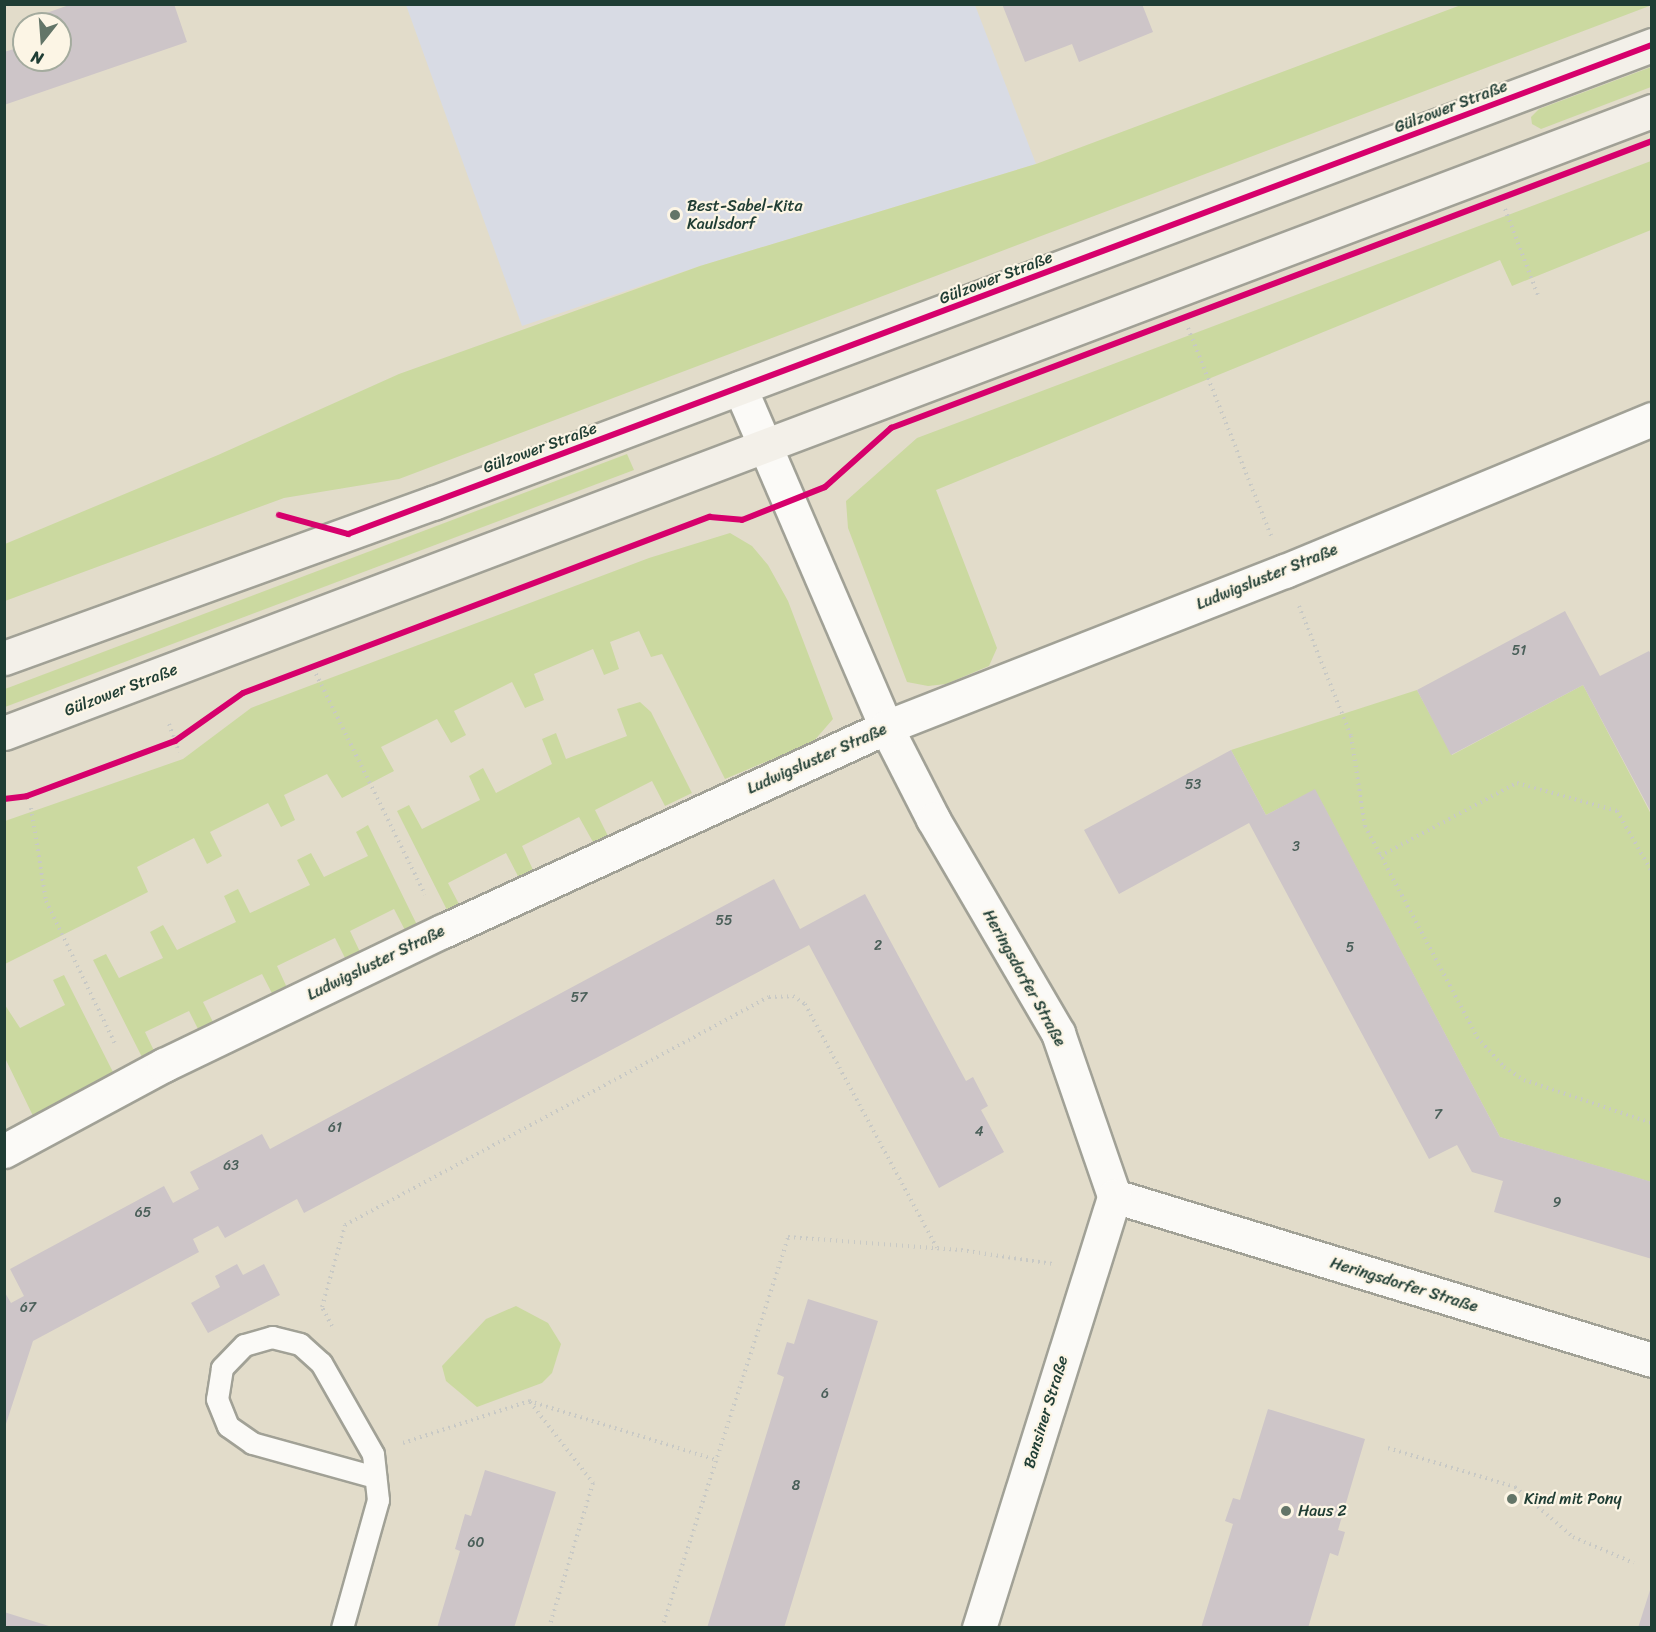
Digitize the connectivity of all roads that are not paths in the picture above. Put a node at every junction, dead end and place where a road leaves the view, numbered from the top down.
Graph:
1 (1652, 45) edge
2 (1652, 111) edge
3 (740, 388) junction
4 (1648, 429) edge
5 (762, 447) junction
6 (4, 658) edge
7 (886, 727) junction
8 (4, 733) edge
9 (4, 1151) edge
10 (1114, 1196) junction
11 (1652, 1360) edge
12 (375, 1477) junction
13 (342, 1628) edge
14 (979, 1628) edge

1 - 3 main road, Gülzower Straße
2 - 5 main road, Gülzower Straße
3 - 5 street, Heringsdorfer Straße
3 - 6 main road, Gülzower Straße
4 - 7 street, Ludwigsluster Straße
5 - 7 street, Heringsdorfer Straße
5 - 8 main road, Gülzower Straße
7 - 9 street, Ludwigsluster Straße
7 - 10 street, Heringsdorfer Straße
10 - 11 street, Heringsdorfer Straße
10 - 14 street, Bansiner Straße
12 - 12 lane
12 - 13 lane

